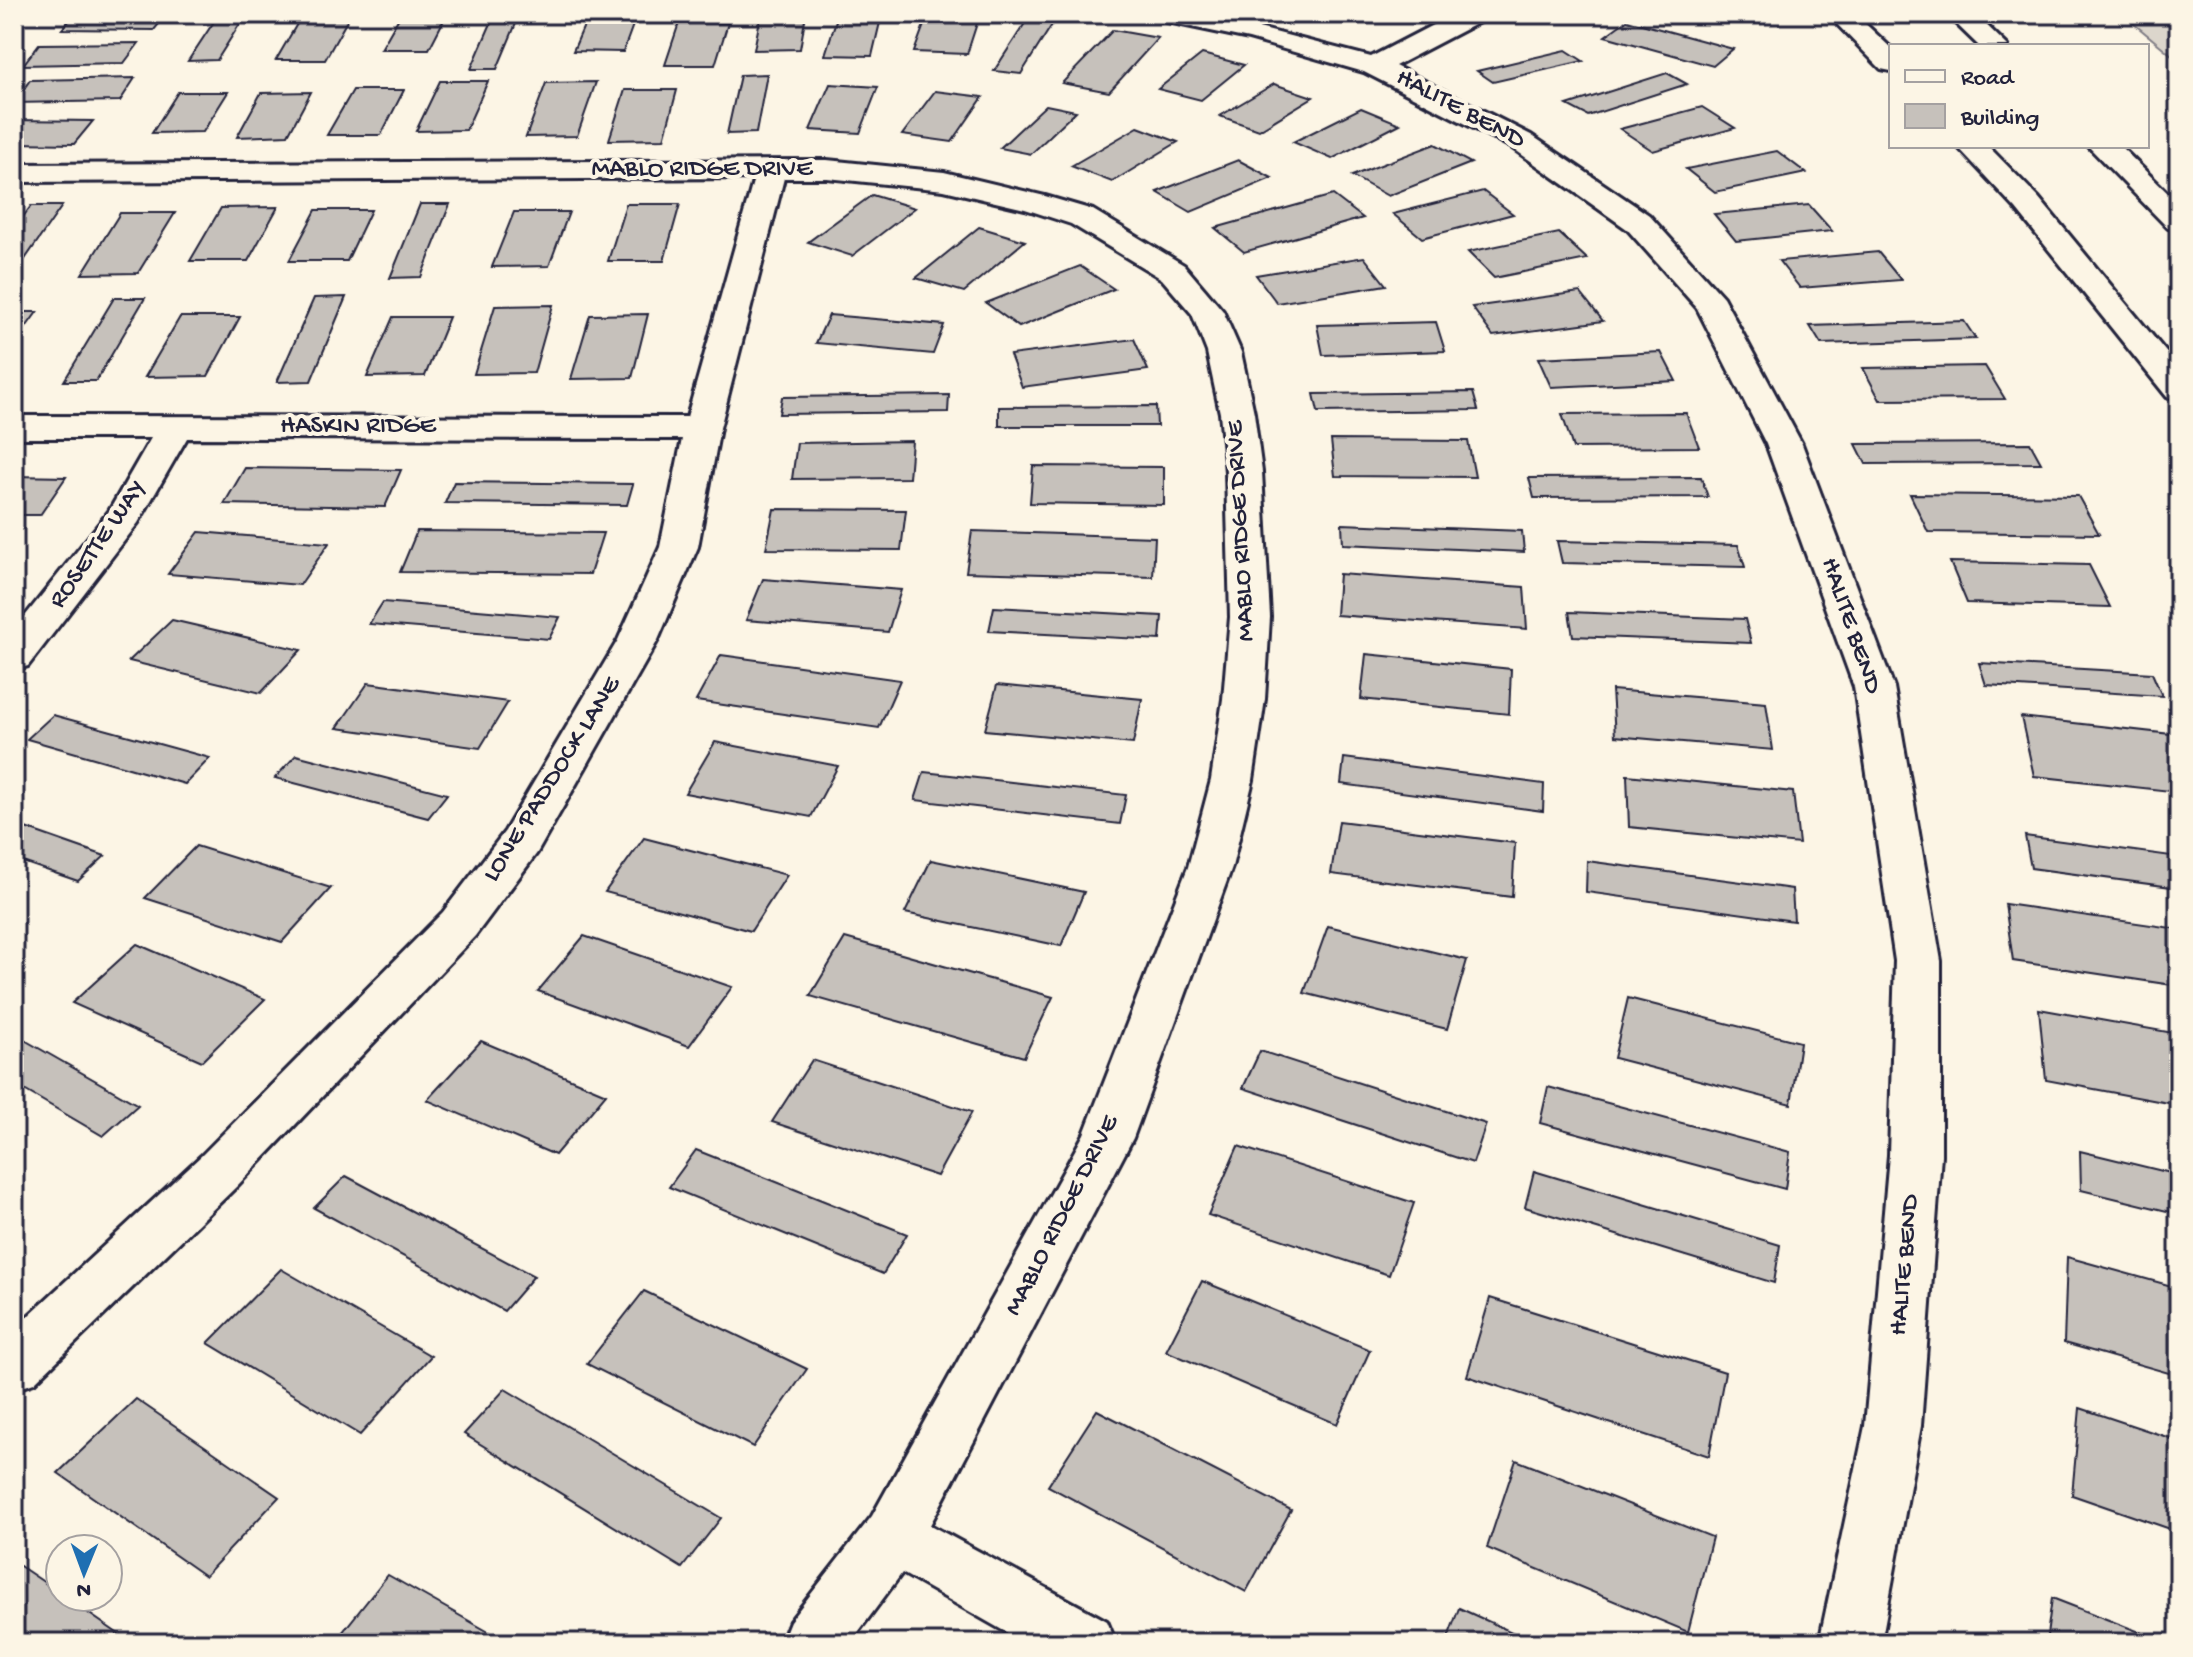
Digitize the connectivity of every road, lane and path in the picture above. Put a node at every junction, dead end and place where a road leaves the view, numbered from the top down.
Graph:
1 (1167, 14) edge
2 (1474, 14) edge
3 (1840, 14) edge
4 (1959, 14) edge
5 (1993, 44) edge
6 (1889, 61) edge
7 (1374, 66) junction
8 (1974, 148) edge
9 (2105, 148) edge
10 (771, 170) junction
11 (14, 173) edge
12 (2179, 221) edge
13 (2179, 390) edge
14 (14, 427) edge
15 (175, 427) junction
16 (702, 428) junction
17 (14, 657) edge
18 (14, 1365) edge
19 (893, 1536) junction
20 (812, 1643) edge
21 (1085, 1643) edge
22 (1850, 1643) edge

1 - 7 street, HALITE BEND
2 - 7 street
3 - 6 street
4 - 5 street
7 - 22 street, HALITE BEND
8 - 13 street
9 - 12 street
10 - 11 street, MABLO RIDGE DRIVE
10 - 16 street, LONE PADDOCK LANE
10 - 19 street, MABLO RIDGE DRIVE
14 - 15 street, HASKIN RIDGE
15 - 16 street, HASKIN RIDGE
15 - 17 street, ROSETTE WAY
16 - 18 street, LONE PADDOCK LANE
19 - 20 street, MABLO RIDGE DRIVE
19 - 21 street

